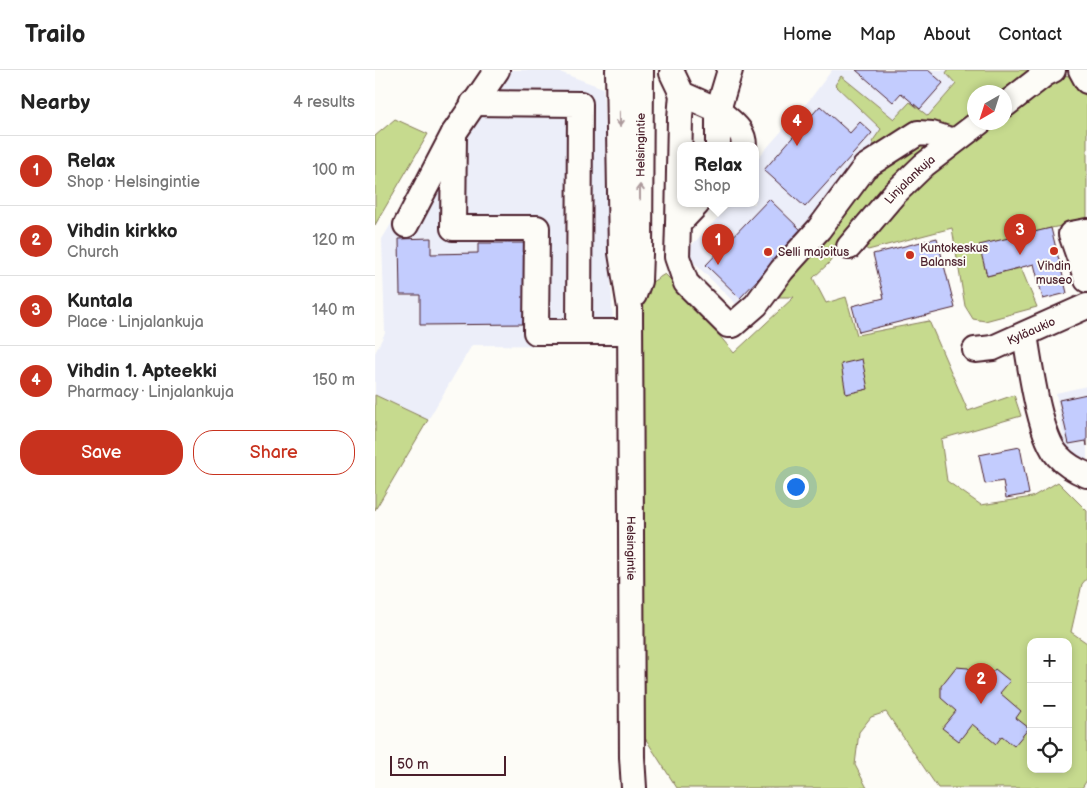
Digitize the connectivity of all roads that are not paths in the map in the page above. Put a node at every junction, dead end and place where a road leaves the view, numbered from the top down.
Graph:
1 (627, 70) edge
2 (730, 70) edge
3 (1053, 70) edge
4 (1081, 70) edge
5 (673, 71) edge
6 (495, 74) edge
7 (1087, 81) edge
8 (1012, 100) edge
9 (701, 102) junction
10 (483, 103) junction
11 (969, 130) edge
12 (454, 133) junction
13 (954, 141) junction
14 (680, 142) edge
15 (702, 142) edge
16 (716, 142) edge
17 (744, 142) edge
18 (678, 207) edge
19 (695, 207) edge
20 (406, 225) dead end
21 (678, 228) junction
22 (1087, 231) edge
23 (631, 242) junction
24 (849, 247) dead end
25 (677, 257) junction
26 (1087, 280) edge
27 (1087, 306) edge
28 (579, 332) junction
29 (630, 332) junction
30 (1025, 335) junction
31 (975, 350) dead end
32 (1087, 475) edge
33 (634, 788) edge

1 - 5 street
1 - 23 street, Helsingintie
2 - 9 street
3 - 8 street
4 - 7 street
5 - 9 street
6 - 10 street
9 - 14 street
9 - 15 street
9 - 16 street
9 - 17 street
10 - 12 street
10 - 28 street
11 - 13 street, Linjalankuja
12 - 20 street
12 - 28 street
13 - 24 street, Linjalankuja
13 - 25 street
18 - 21 street
19 - 21 street
21 - 23 street
21 - 25 street
22 - 26 street
23 - 25 street
23 - 29 street, Helsingintie
27 - 30 street, Kyläaukio
28 - 29 street
29 - 33 street, Helsingintie
30 - 31 street, Kyläaukio
30 - 32 street

